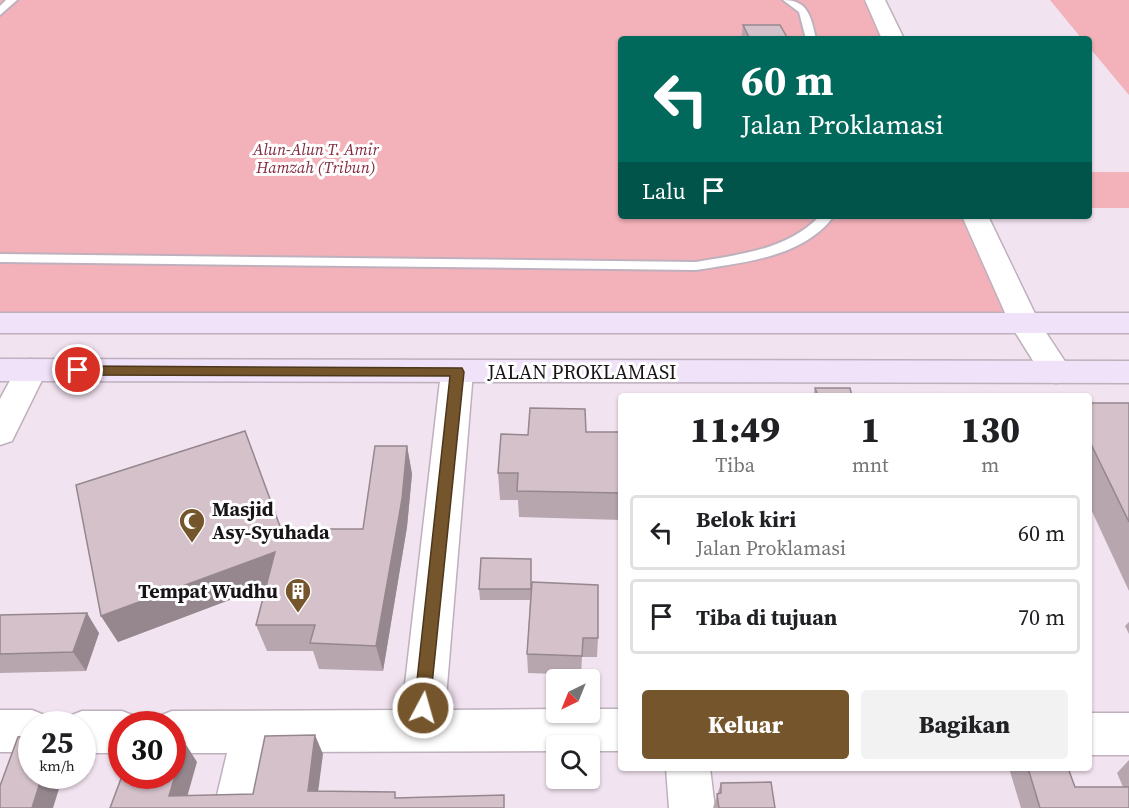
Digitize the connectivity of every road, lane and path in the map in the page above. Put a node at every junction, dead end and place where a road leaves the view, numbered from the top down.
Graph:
1 (12, 0) edge
2 (788, 0) edge
3 (875, 0) edge
4 (0, 12) edge
5 (811, 36) edge
6 (892, 36) edge
7 (825, 219) edge
8 (976, 219) edge
9 (0, 258) edge
10 (0, 323) edge
11 (1129, 323) edge
12 (1025, 324) junction
13 (15, 370) edge
14 (458, 372) junction
15 (1056, 372) junction
16 (1129, 372) edge
17 (0, 432) edge
18 (618, 730) edge
19 (0, 731) edge
20 (18, 731) edge
21 (421, 731) junction
22 (186, 732) edge
23 (254, 732) junction
24 (1092, 734) edge
25 (1129, 734) edge
26 (688, 771) edge
27 (237, 808) edge
28 (692, 808) edge

1 - 4 lane
2 - 5 lane
3 - 6 street
7 - 9 lane
8 - 12 street
10 - 12 street
11 - 12 street
12 - 15 street
13 - 14 street, JALAN PROKLAMASI
13 - 17 street
14 - 15 street, JALAN PROKLAMASI
14 - 21 street
15 - 16 street, JALAN PROKLAMASI
18 - 21 street
19 - 20 street
21 - 23 street
22 - 23 street
23 - 27 street
24 - 25 street
26 - 28 street

